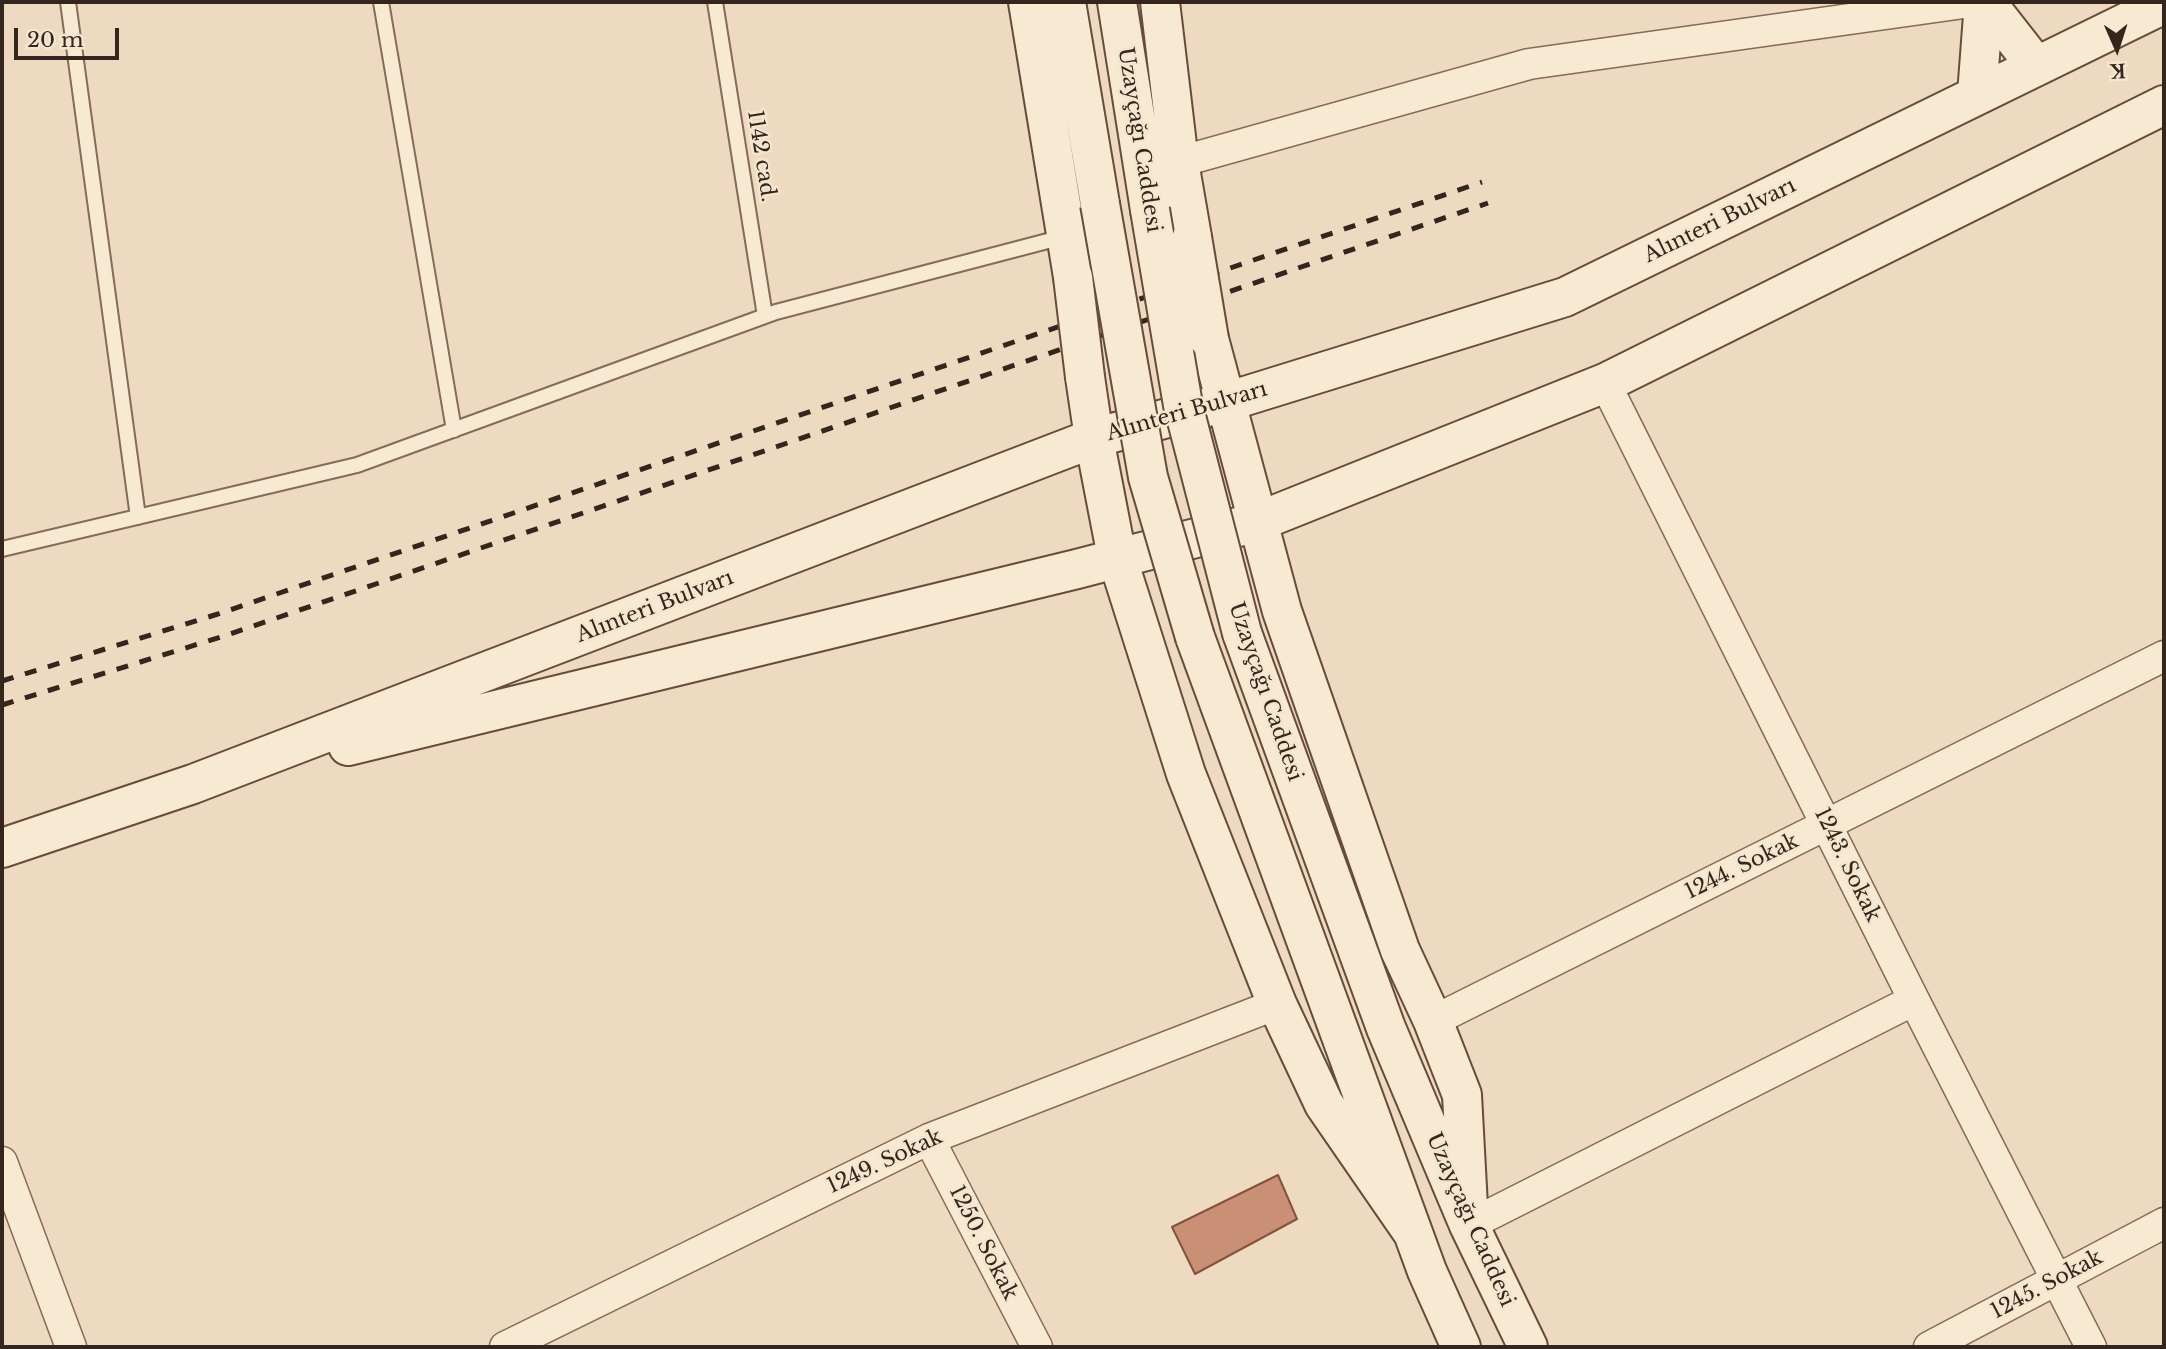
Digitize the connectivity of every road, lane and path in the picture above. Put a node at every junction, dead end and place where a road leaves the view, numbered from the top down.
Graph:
1 (68, 2) edge
2 (380, 2) edge
3 (715, 2) edge
4 (1028, 2) edge
5 (1066, 2) edge
6 (1118, 2) edge
7 (1160, 2) edge
8 (1971, 2) edge
9 (1985, 2) edge
10 (2164, 4) edge
11 (2036, 66) junction
12 (1977, 95) junction
13 (2164, 105) edge
14 (1179, 162) junction
15 (1067, 237) junction
16 (765, 316) junction
17 (1605, 383) junction
18 (1226, 402) junction
19 (454, 430) junction
20 (1094, 438) junction
21 (138, 517) junction
22 (1257, 522) junction
23 (2, 549) edge
24 (1118, 557) junction
25 (2164, 656) edge
26 (193, 784) junction
27 (1827, 825) junction
28 (2, 848) edge
29 (1914, 1000) junction
30 (1277, 1004) junction
31 (1433, 1021) junction
32 (929, 1139) junction
33 (2, 1162) edge
34 (2164, 1223) edge
35 (1469, 1224) junction
36 (1413, 1233) junction
37 (2056, 1280) junction
38 (71, 1347) edge
39 (505, 1347) edge
40 (1037, 1347) edge
41 (1461, 1347) edge
42 (1528, 1347) edge
43 (1929, 1347) edge
44 (2091, 1347) edge

1 - 21 lane
2 - 19 lane
3 - 16 lane, 1142 cad.
4 - 15 main road
5 - 36 main road, bridge
6 - 35 main road, Uzayçağı Caddesi, bridge
7 - 14 main road
8 - 14 street
9 - 11 main road
9 - 12 main road
10 - 11 main road, Alınteri Bulvarı
11 - 12 main road, Alınteri Bulvarı
12 - 18 main road, Alınteri Bulvarı
13 - 17 main road, Alınteri Bulvarı
14 - 18 main road, bridge
15 - 16 lane
15 - 20 main road, bridge
16 - 19 lane
17 - 22 main road, Alınteri Bulvarı
17 - 27 street, 1243. Sokak
18 - 20 main road, Alınteri Bulvarı
18 - 22 main road
19 - 21 lane
20 - 24 main road
20 - 26 main road, Alınteri Bulvarı
21 - 23 lane
22 - 24 main road, Alınteri Bulvarı
22 - 31 main road
24 - 26 main road, Alınteri Bulvarı
24 - 30 main road
25 - 27 street, 1244. Sokak
26 - 28 main road, Alınteri Bulvarı
27 - 29 street, 1243. Sokak
27 - 31 street, 1244. Sokak
29 - 35 street
29 - 37 street, 1243. Sokak
30 - 32 street, 1249. Sokak
30 - 36 main road
31 - 35 main road
32 - 39 street, 1249. Sokak
32 - 40 street, 1250. Sokak
33 - 38 street
34 - 37 street, 1245. Sokak
35 - 42 main road, Uzayçağı Caddesi
36 - 41 main road
37 - 43 street, 1245. Sokak
37 - 44 street, 1243. Sokak

